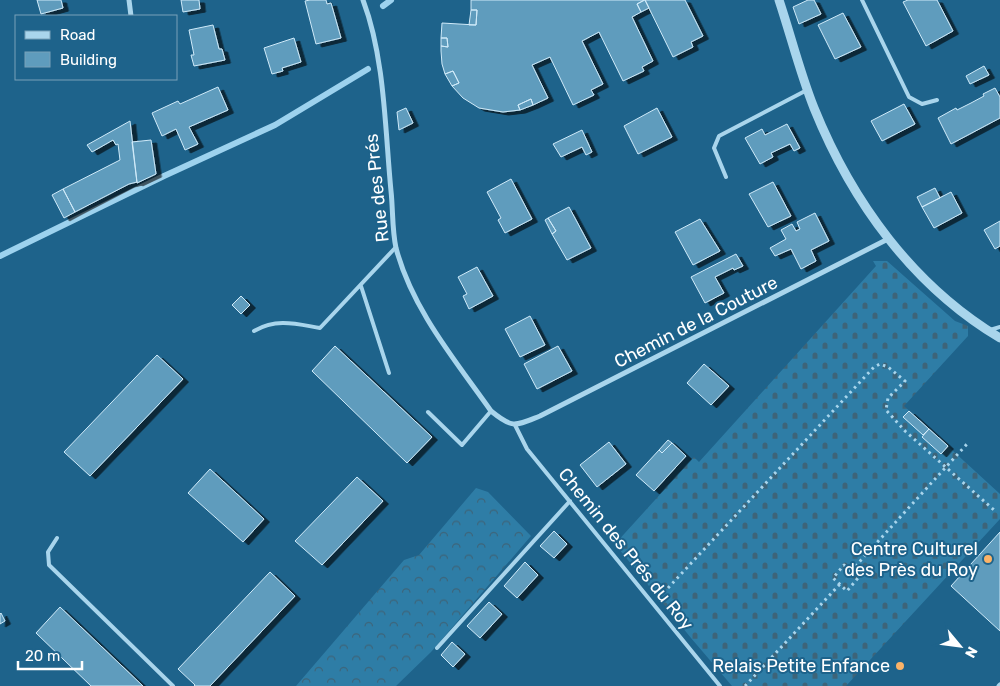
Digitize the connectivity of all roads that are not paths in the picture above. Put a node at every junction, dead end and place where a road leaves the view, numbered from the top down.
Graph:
1 (129, 0) edge
2 (363, 0) edge
3 (779, 0) edge
4 (862, 0) edge
5 (131, 15) edge
6 (807, 90) junction
7 (937, 100) dead end
8 (726, 177) dead end
9 (888, 239) junction
10 (396, 247) junction
11 (361, 286) junction
12 (1000, 327) edge
13 (254, 331) dead end
14 (988, 331) junction
15 (1000, 338) edge
16 (388, 373) dead end
17 (491, 411) junction
18 (428, 412) dead end
19 (515, 426) junction
20 (570, 501) junction
21 (57, 538) dead end
22 (437, 648) dead end
23 (173, 686) edge
24 (720, 686) edge

1 - 5 street
2 - 10 street, Rue des Prés
3 - 6 street
4 - 7 lane
6 - 8 lane
6 - 9 street
9 - 14 street
9 - 19 street, Chemin de la Couture
10 - 11 lane
10 - 17 street, Rue des Prés
11 - 13 lane
11 - 16 lane
12 - 14 lane
14 - 15 street
17 - 18 lane
17 - 19 street, Rue des Prés
19 - 20 lane, Chemin des Prés du Roy
20 - 22 lane
20 - 24 lane, Chemin des Prés du Roy
21 - 23 lane

